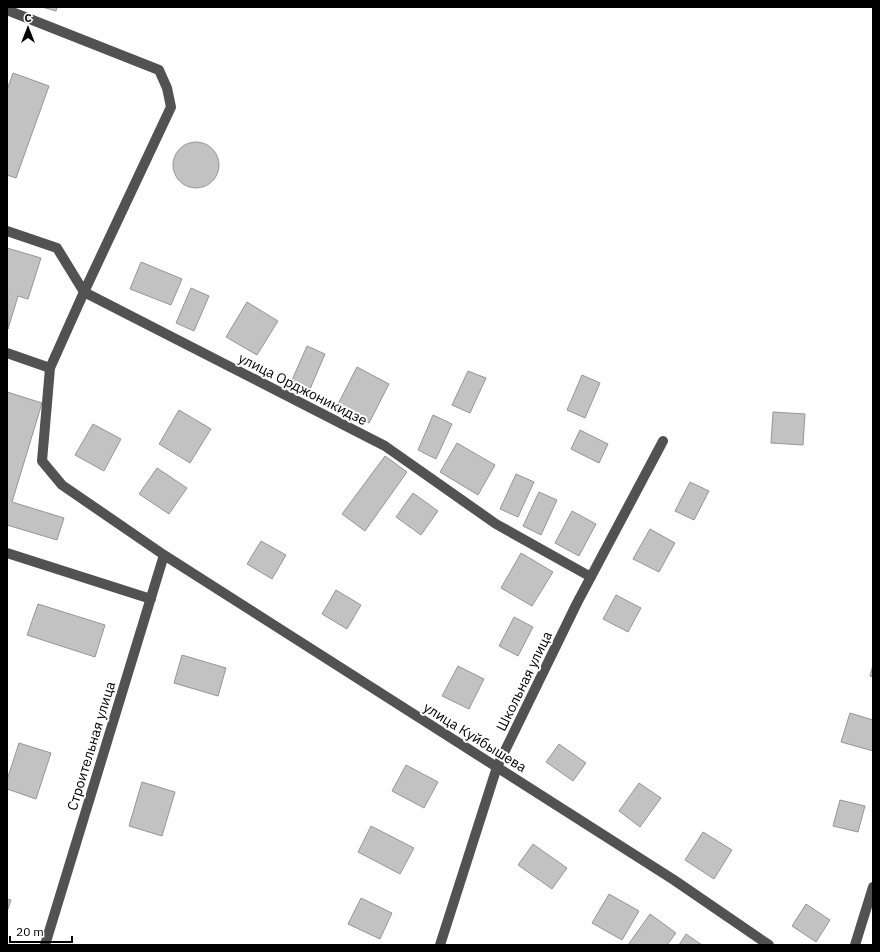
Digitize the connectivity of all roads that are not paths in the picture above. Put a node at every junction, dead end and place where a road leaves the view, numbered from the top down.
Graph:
1 (7, 10) edge
2 (7, 231) edge
3 (84, 292) junction
4 (7, 353) edge
5 (50, 368) junction
6 (663, 441) dead end
7 (7, 553) edge
8 (164, 555) junction
9 (591, 577) junction
10 (151, 599) junction
11 (498, 768) junction
12 (873, 887) edge
13 (46, 945) edge
14 (440, 945) edge
15 (768, 945) edge
16 (855, 945) edge

1 - 3 street, улица Куйбышева
2 - 3 street
3 - 5 street, улица Куйбышева
3 - 9 street, улица Орджоникидзе
4 - 5 street
5 - 8 street, улица Куйбышева
6 - 9 street, Школьная улица
7 - 10 street
8 - 10 street, Строительная улица
8 - 11 street, улица Куйбышева
9 - 11 street, Школьная улица
10 - 13 street, Строительная улица
11 - 14 street, Школьная улица
11 - 15 street, улица Куйбышева
12 - 16 street

